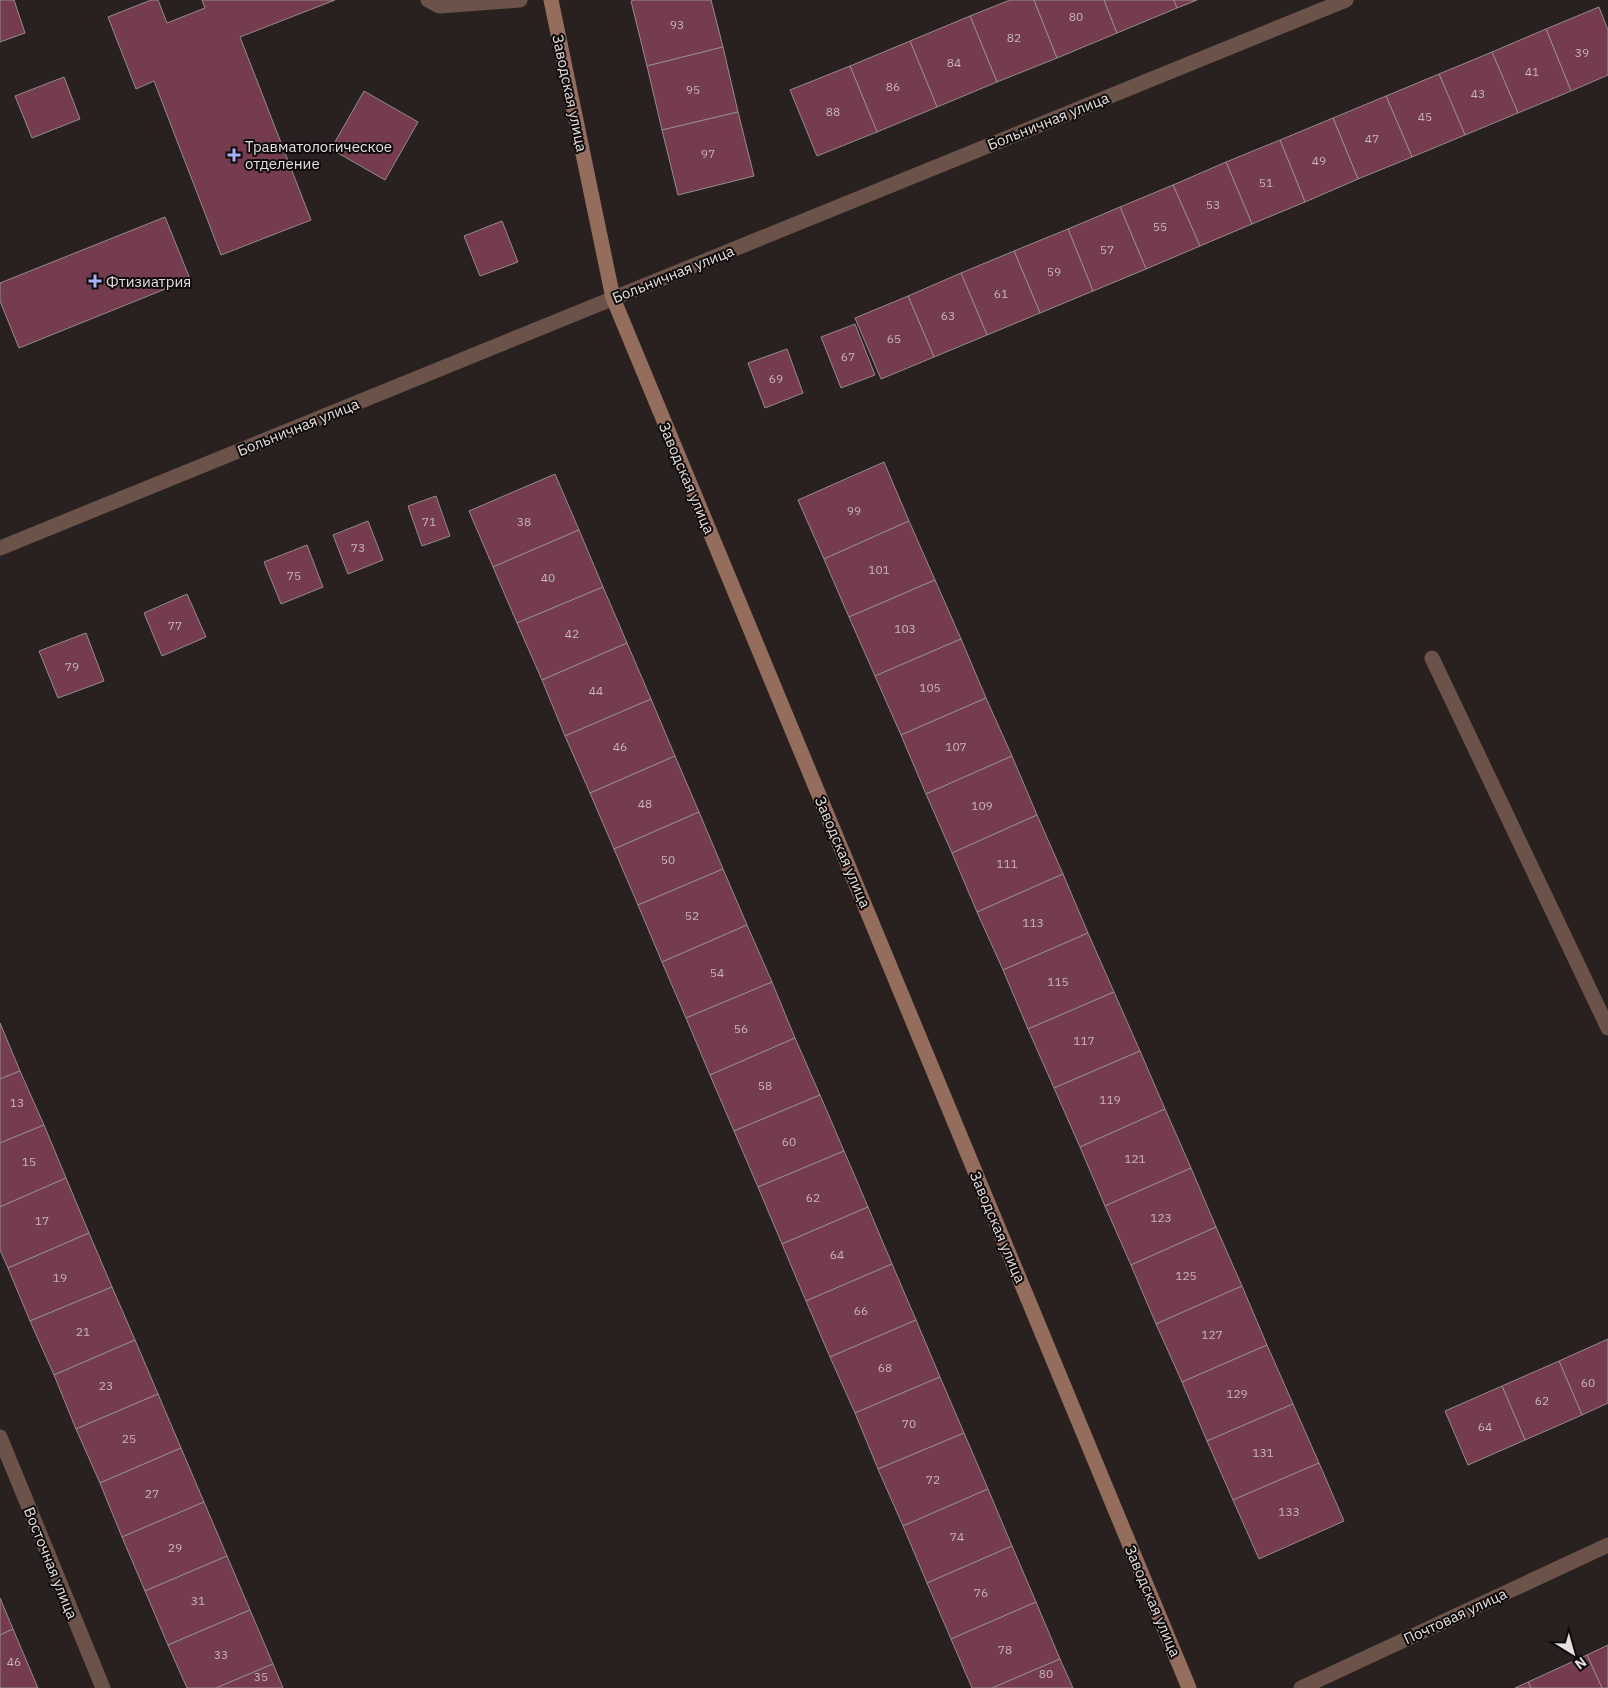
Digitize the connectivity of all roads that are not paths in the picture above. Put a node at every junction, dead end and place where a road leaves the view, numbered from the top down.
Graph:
1 (428, 0) edge
2 (520, 0) edge
3 (551, 0) edge
4 (1346, 0) edge
5 (613, 298) junction
6 (0, 548) edge
7 (1432, 658) dead end
8 (1608, 1028) edge
9 (0, 1437) edge
10 (1608, 1544) edge
11 (103, 1688) edge
12 (1189, 1688) edge
13 (1301, 1688) edge

1 - 2 street
3 - 5 street, Заводская улица
4 - 5 street, Больничная улица
5 - 6 street, Больничная улица
5 - 12 street, Заводская улица
7 - 8 street
9 - 11 street, Восточная улица
10 - 13 street, Почтовая улица

